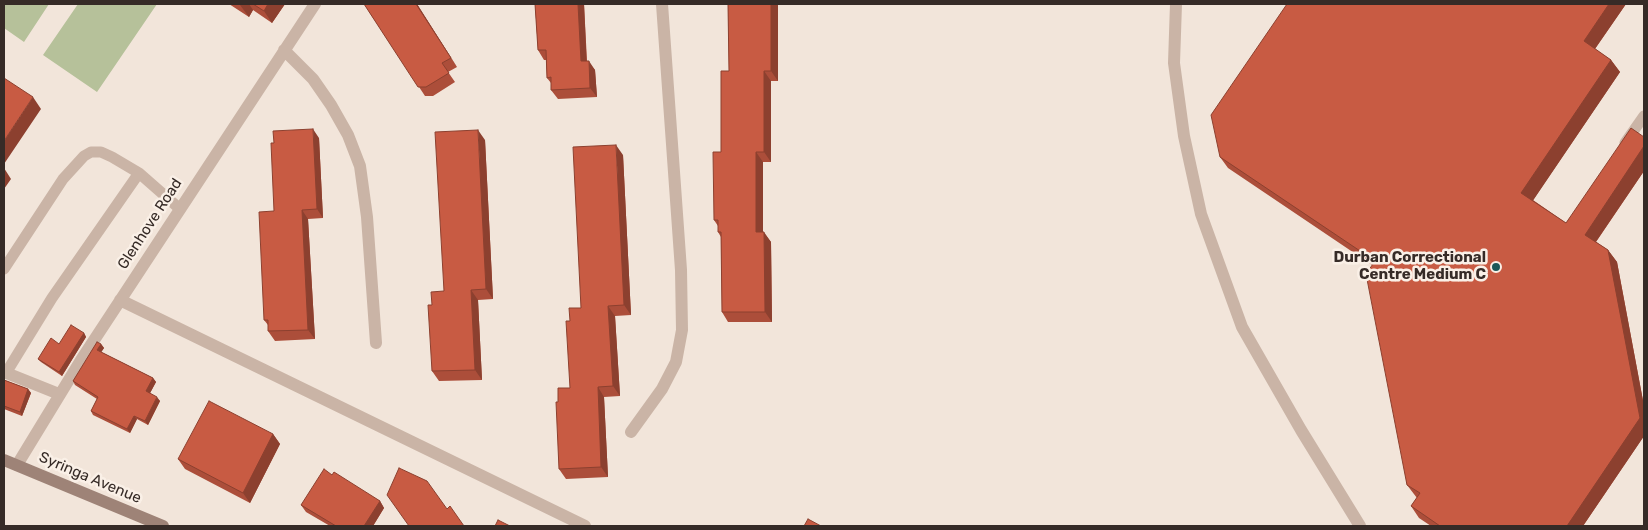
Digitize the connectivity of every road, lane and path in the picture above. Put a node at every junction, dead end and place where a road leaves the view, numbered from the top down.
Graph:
1 (315, 4) edge
2 (662, 4) edge
3 (1176, 4) edge
4 (284, 50) junction
5 (1644, 116) edge
6 (1616, 155) edge
7 (139, 173) junction
8 (180, 209) junction
9 (4, 269) edge
10 (120, 300) junction
11 (376, 343) dead end
12 (5, 372) edge
13 (59, 394) junction
14 (631, 432) dead end
15 (4, 460) edge
16 (17, 465) junction
17 (163, 526) edge
18 (585, 526) edge
19 (1360, 526) edge

1 - 4 street, Glenhove Road
2 - 14 street
3 - 19 street
4 - 8 street, Glenhove Road
4 - 11 street
5 - 6 lane
7 - 8 lane
7 - 9 lane
7 - 12 lane
8 - 10 street, Glenhove Road
10 - 13 street, Glenhove Road
10 - 18 street
12 - 13 street
13 - 16 street, Glenhove Road
15 - 16 street, Syringa Avenue
16 - 17 street, Syringa Avenue

